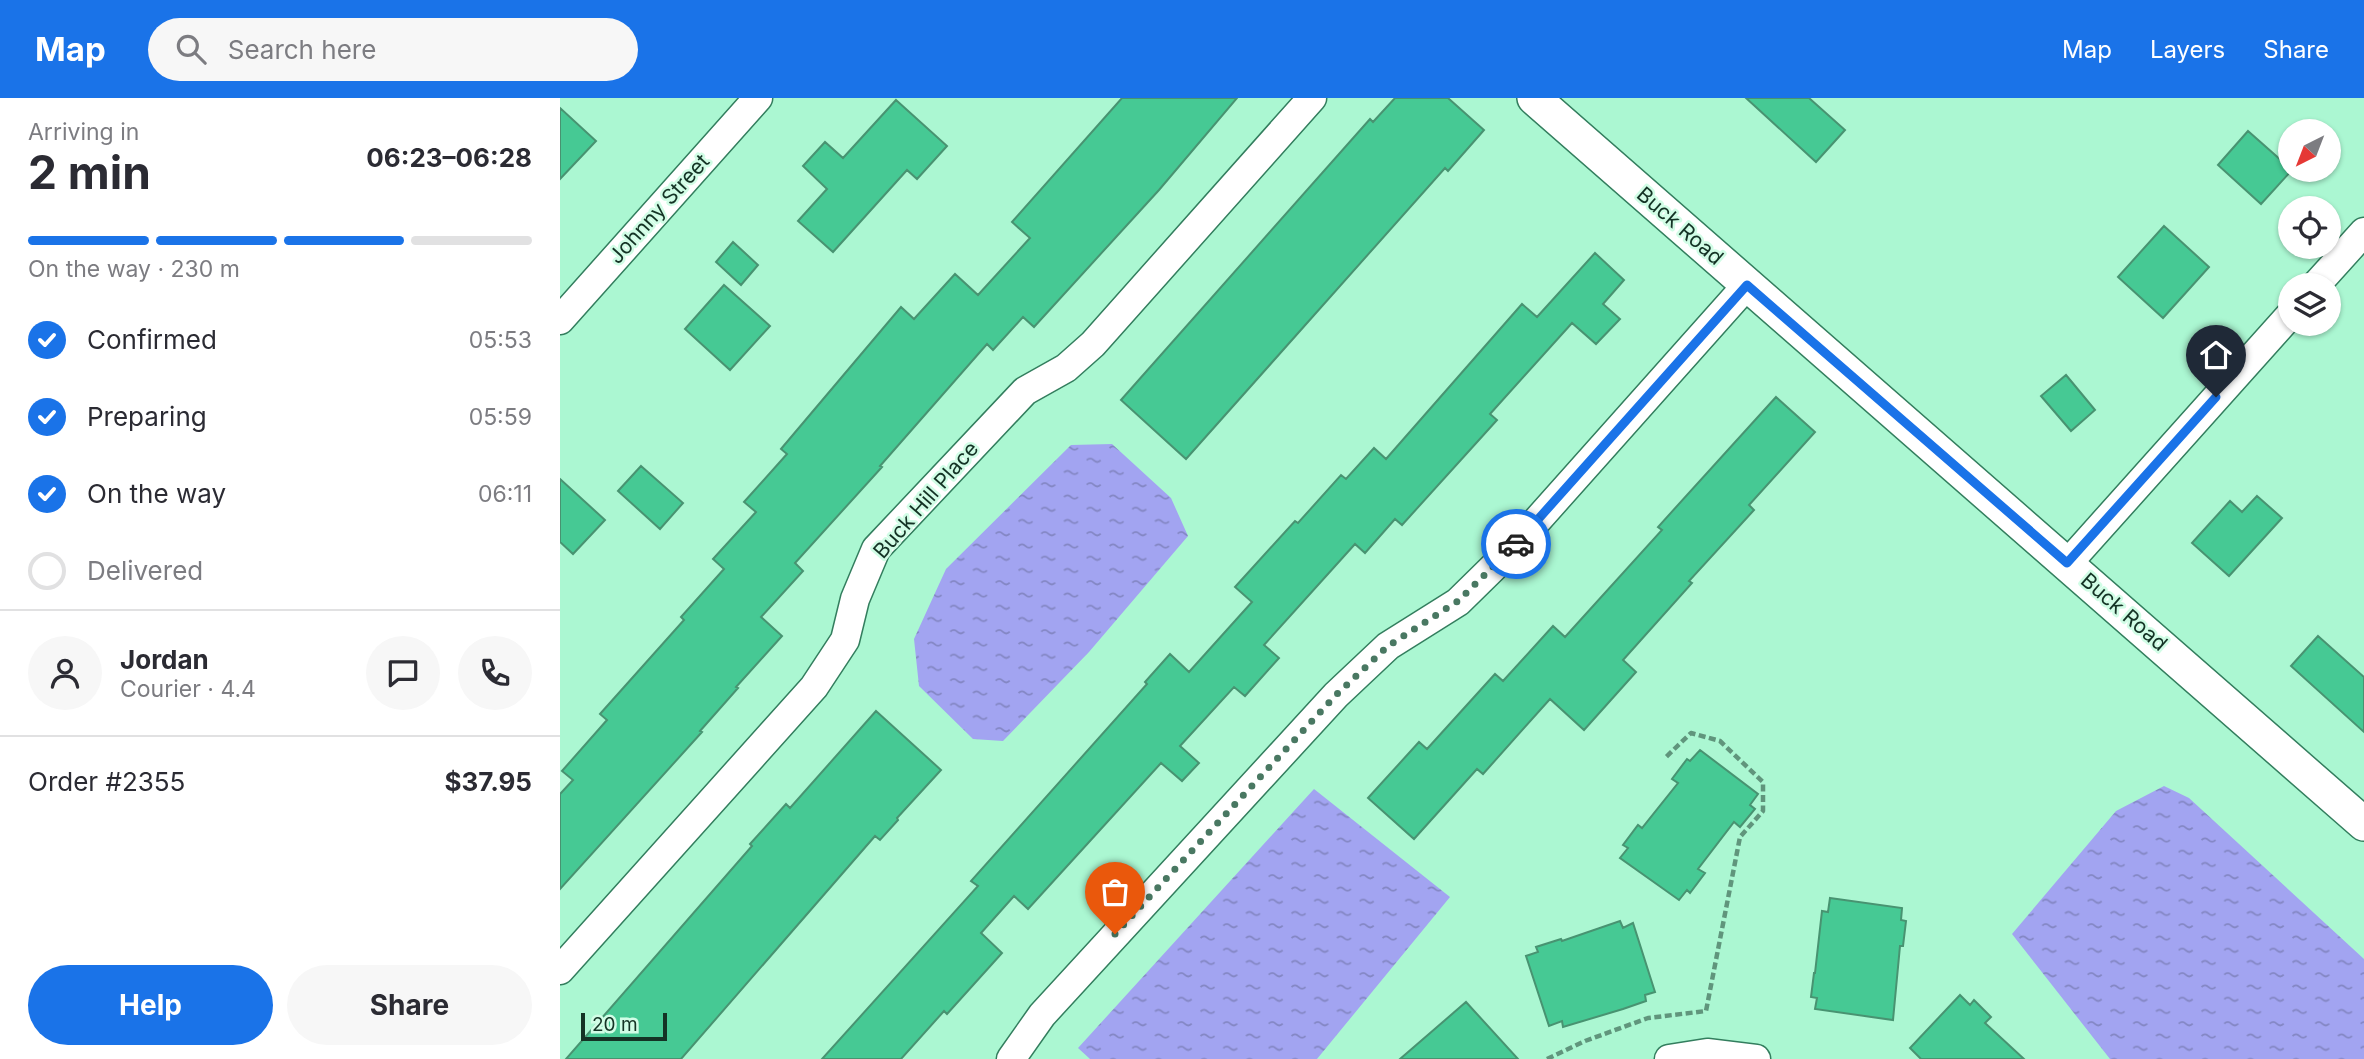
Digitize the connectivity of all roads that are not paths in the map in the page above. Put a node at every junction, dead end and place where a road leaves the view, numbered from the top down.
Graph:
1 (758, 98) edge
2 (1312, 98) edge
3 (1534, 98) edge
4 (2364, 232) edge
5 (2327, 273) edge
6 (1747, 285) junction
7 (560, 320) edge
8 (2278, 328) edge
9 (2067, 563) junction
10 (2364, 824) edge
11 (560, 970) edge
12 (1011, 1059) edge
13 (1669, 1059) edge
14 (1756, 1059) edge

1 - 7 street, Johnny Street
2 - 11 street, Buck Hill Place
3 - 6 street, Buck Road
4 - 5 street
6 - 9 street, Buck Road
6 - 12 street
8 - 9 street
9 - 10 street, Buck Road
13 - 14 street

